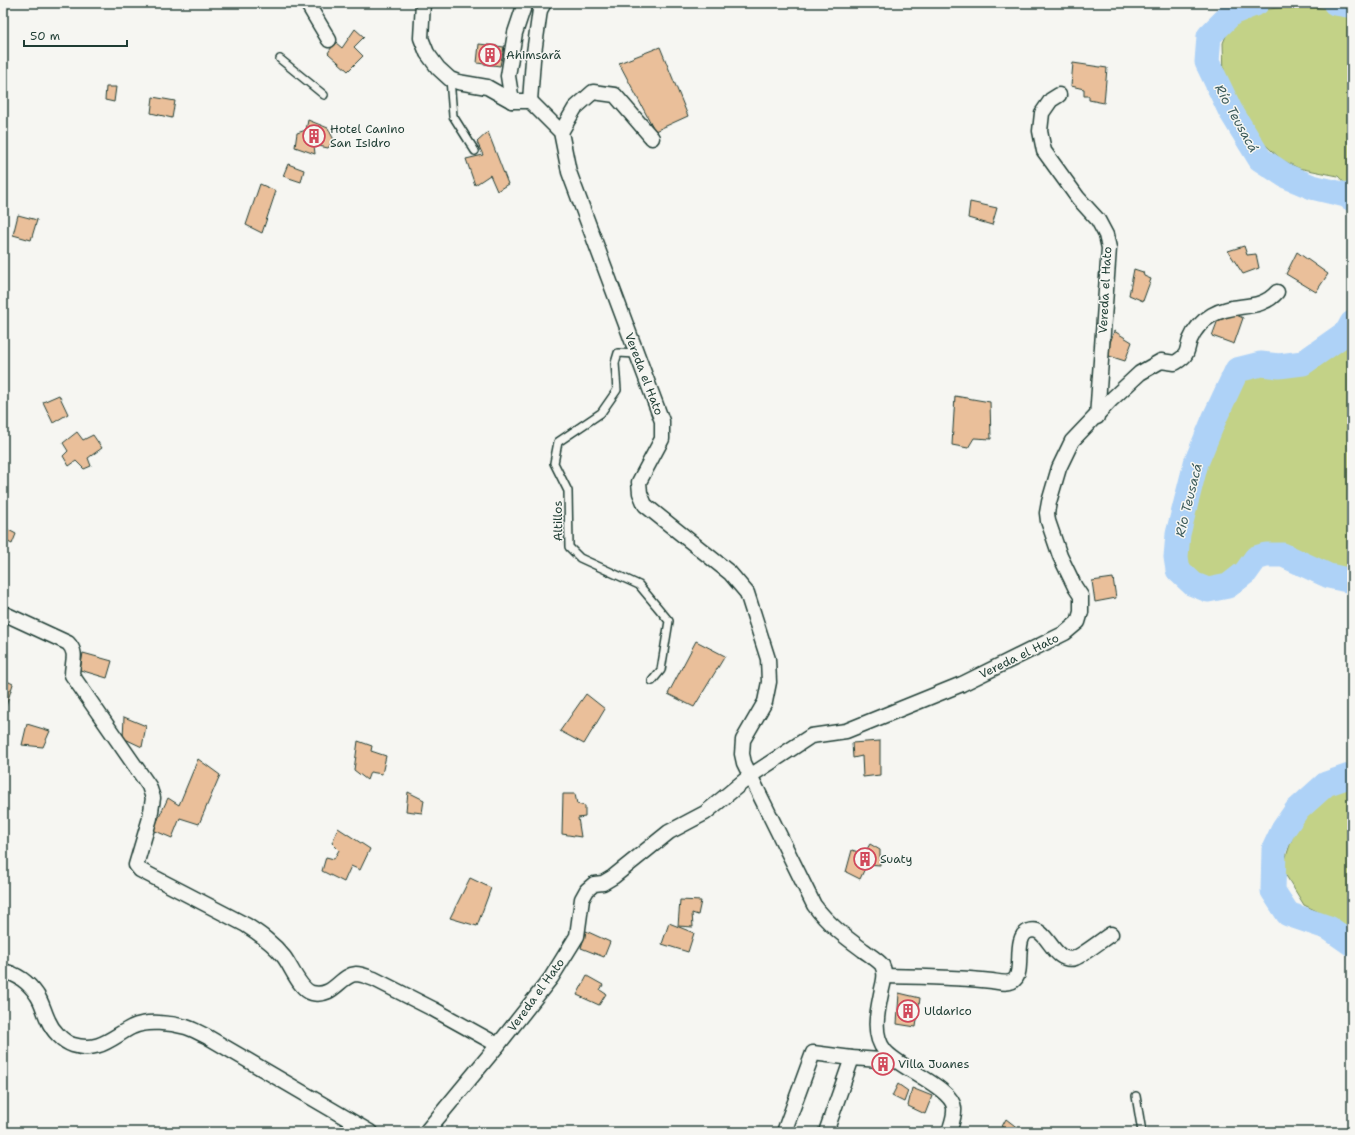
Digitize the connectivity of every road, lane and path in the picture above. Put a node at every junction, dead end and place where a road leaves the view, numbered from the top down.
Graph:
1 (307, 3) edge
2 (423, 3) edge
3 (524, 3) edge
4 (544, 3) edge
5 (329, 40) dead end
6 (280, 60) dead end
7 (450, 79) junction
8 (324, 95) dead end
9 (1059, 95) dead end
10 (512, 101) junction
11 (530, 101) junction
12 (561, 132) junction
13 (652, 138) dead end
14 (475, 150) dead end
15 (1277, 292) dead end
16 (636, 354) junction
17 (1096, 417) junction
18 (3, 614) edge
19 (652, 681) dead end
20 (750, 776) junction
21 (1111, 934) dead end
22 (3, 971) edge
23 (885, 976) junction
24 (498, 1046) junction
25 (852, 1058) junction
26 (888, 1061) junction
27 (1136, 1096) dead end
28 (370, 1132) edge
29 (426, 1132) edge
30 (784, 1132) edge
31 (826, 1132) edge
32 (948, 1132) edge
33 (1142, 1132) edge

1 - 5 street
2 - 7 street
3 - 10 street
4 - 11 street
6 - 8 lane
7 - 10 street
7 - 14 lane
9 - 17 street, Vereda el Hato
10 - 11 street
11 - 12 street
12 - 13 street
12 - 16 street, Vereda el Hato
15 - 17 street, Vereda el Hato
16 - 19 lane, Altillos
16 - 20 street, Vereda el Hato
17 - 20 street, Vereda el Hato
18 - 24 street
20 - 23 street, Vereda el Hato
20 - 24 street, Vereda el Hato
21 - 23 street
22 - 28 street
23 - 26 street
24 - 29 street, Vereda el Hato
25 - 26 street
25 - 30 street
25 - 31 street
26 - 32 street
27 - 33 lane

